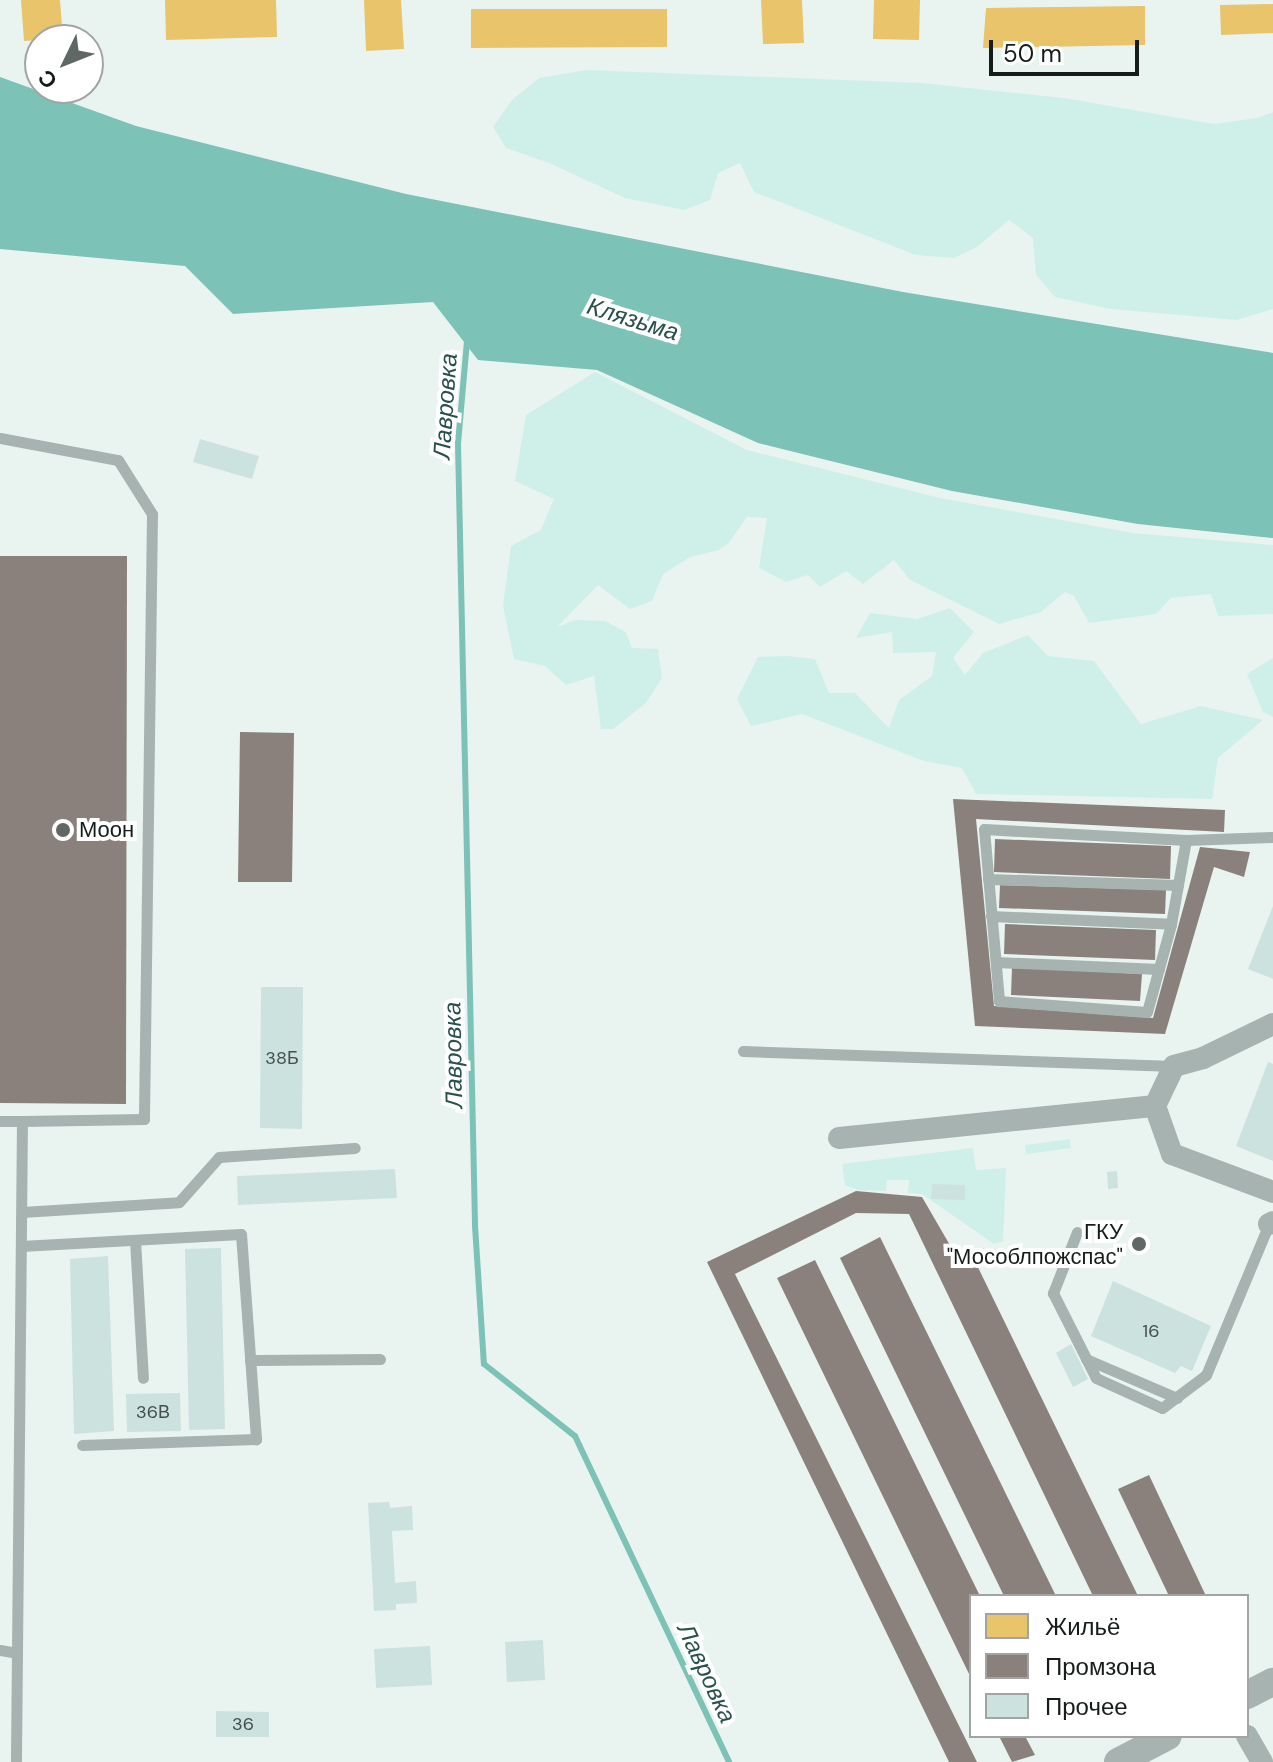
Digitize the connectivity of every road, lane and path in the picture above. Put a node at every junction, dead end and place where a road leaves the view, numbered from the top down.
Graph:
1 (0, 438) edge
2 (1273, 837) edge
3 (1186, 840) junction
4 (988, 879) junction
5 (1178, 885) junction
6 (991, 916) junction
7 (1171, 924) junction
8 (996, 962) junction
9 (1159, 969) junction
10 (1273, 1024) edge
11 (743, 1051) dead end
12 (1174, 1066) junction
13 (1155, 1106) junction
14 (0, 1121) edge
15 (22, 1121) junction
16 (839, 1138) dead end
17 (355, 1148) dead end
18 (1273, 1192) edge
19 (22, 1212) junction
20 (1271, 1223) edge
21 (1077, 1232) dead end
22 (135, 1240) junction
23 (21, 1246) junction
24 (380, 1359) dead end
25 (250, 1360) junction
26 (143, 1378) dead end
27 (82, 1445) dead end
28 (0, 1650) edge
29 (17, 1653) junction
30 (1273, 1682) edge
31 (1249, 1694) edge
32 (1164, 1738) edge
33 (1248, 1738) edge
34 (16, 1762) edge
35 (1118, 1762) edge
36 (1262, 1762) edge

1 - 15 lane
2 - 3 lane
3 - 4 lane
3 - 5 lane
4 - 5 lane
4 - 6 lane
5 - 7 lane
6 - 7 lane
6 - 8 lane
7 - 9 lane
8 - 9 lane
8 - 9 lane
10 - 12 street
11 - 12 lane
12 - 13 street
13 - 16 street
13 - 18 street
14 - 15 lane
15 - 19 lane
17 - 19 lane
19 - 23 lane
20 - 21 lane
22 - 23 lane
22 - 25 lane
22 - 26 lane
23 - 29 lane
24 - 25 lane
25 - 27 lane
28 - 29 lane
29 - 34 lane
30 - 31 street
32 - 35 street
33 - 36 street

